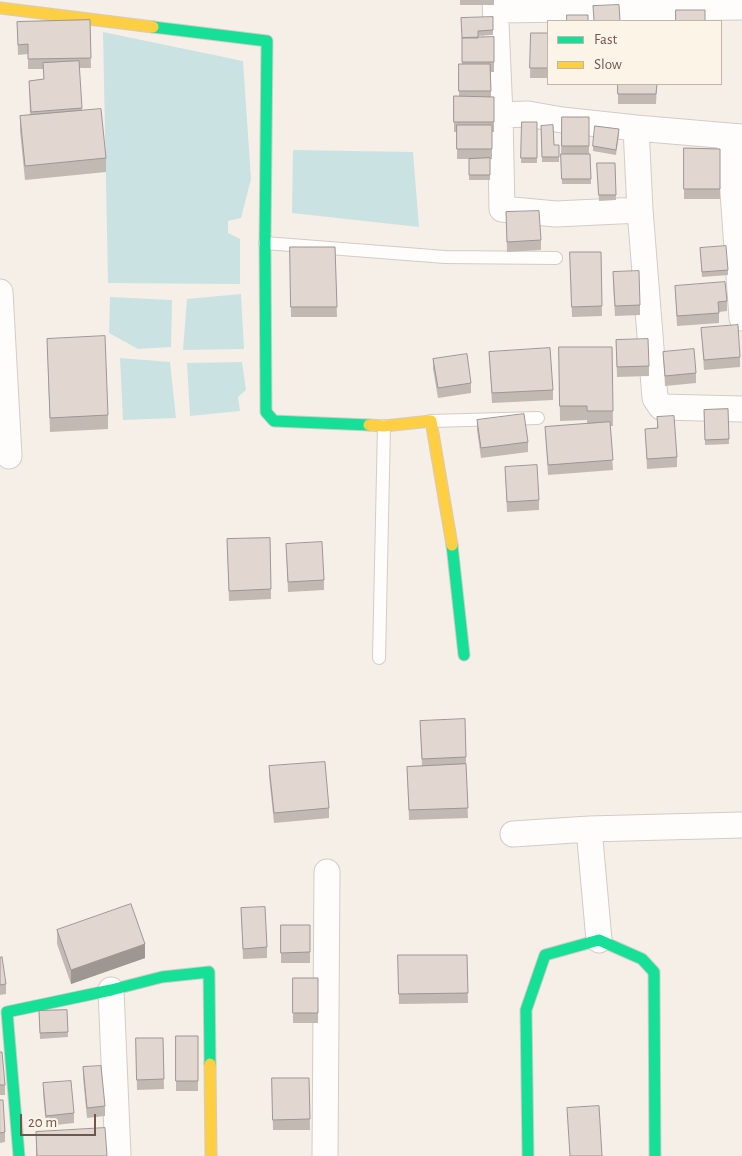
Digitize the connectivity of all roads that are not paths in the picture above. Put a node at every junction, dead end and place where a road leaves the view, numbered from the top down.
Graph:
1 (692, 4) edge
2 (496, 5) edge
3 (742, 7) edge
4 (0, 8) edge
5 (500, 115) junction
6 (636, 128) junction
7 (735, 136) edge
8 (640, 210) junction
9 (265, 243) junction
10 (556, 258) dead end
11 (0, 292) edge
12 (742, 318) edge
13 (742, 409) edge
14 (538, 418) dead end
15 (431, 421) junction
16 (384, 426) junction
17 (9, 456) dead end
18 (464, 655) dead end
19 (379, 658) dead end
20 (742, 824) edge
21 (589, 830) junction
22 (513, 834) dead end
23 (327, 872) dead end
24 (599, 940) junction
25 (111, 990) junction
26 (19, 1156) edge
27 (118, 1156) edge
28 (211, 1156) edge
29 (325, 1156) edge
30 (528, 1156) edge
31 (655, 1156) edge

1 - 2 street
1 - 3 street
2 - 5 street
4 - 9 street
5 - 6 street
5 - 8 street
6 - 7 street
6 - 8 street
7 - 12 street
8 - 13 street
9 - 10 lane
9 - 16 street
11 - 17 street
14 - 15 lane
15 - 16 street
15 - 18 street
16 - 19 lane
20 - 21 street
21 - 22 street
21 - 24 street
23 - 29 street
24 - 30 street
24 - 31 street
25 - 26 street
25 - 27 street
25 - 28 street

